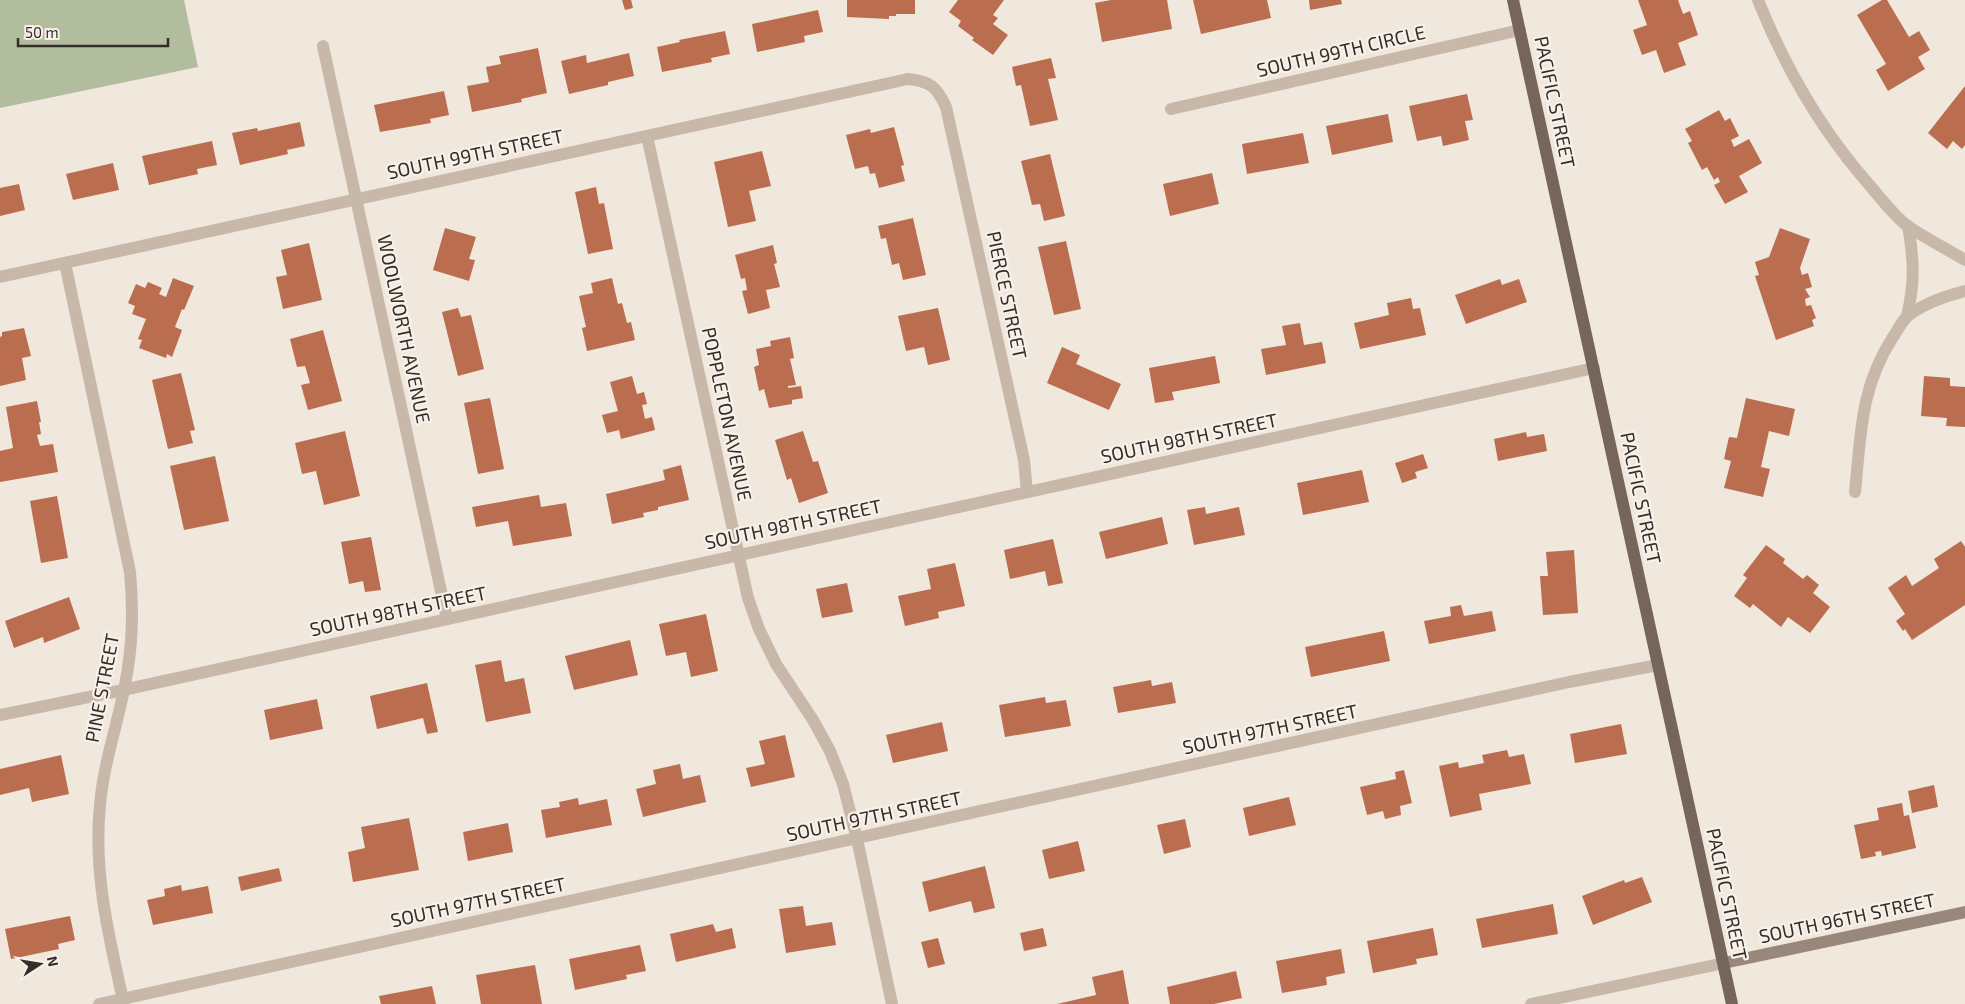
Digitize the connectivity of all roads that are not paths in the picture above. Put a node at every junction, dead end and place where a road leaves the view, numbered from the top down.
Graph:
1 (1513, 0) edge
2 (1758, 0) edge
3 (1520, 30) junction
4 (323, 46) dead end
5 (946, 107) joint
6 (1171, 109) dead end
7 (648, 136) junction
8 (357, 199) junction
9 (1908, 226) junction
10 (1965, 260) edge
11 (64, 263) junction
12 (0, 277) edge
13 (1965, 291) edge
14 (1907, 316) junction
15 (1594, 368) junction
16 (1027, 492) junction
17 (1856, 492) dead end
18 (738, 556) junction
19 (447, 619) junction
20 (1658, 665) junction
21 (123, 690) junction
22 (0, 715) edge
23 (857, 839) junction
24 (1965, 912) edge
25 (1724, 963) junction
26 (123, 1002) edge
27 (99, 1004) edge
28 (892, 1004) edge
29 (1531, 1004) edge
30 (1732, 1004) edge

1 - 3 main road, PACIFIC STREET
2 - 9 street
3 - 6 street, SOUTH 99TH CIRCLE
3 - 15 main road, PACIFIC STREET
4 - 8 street, WOOLWORTH AVENUE
5 - 7 street, SOUTH 99TH STREET
5 - 16 street, PIERCE STREET
7 - 8 street, SOUTH 99TH STREET
7 - 18 street, POPPLETON AVENUE
8 - 11 street, SOUTH 99TH STREET
8 - 19 street, WOOLWORTH AVENUE
9 - 10 street
9 - 14 street
11 - 12 street, SOUTH 99TH STREET
11 - 21 street, PINE STREET
13 - 14 street
14 - 17 street
15 - 16 street, SOUTH 98TH STREET
15 - 20 main road, PACIFIC STREET
16 - 18 street, SOUTH 98TH STREET
18 - 19 street, SOUTH 98TH STREET
18 - 23 street, POPPLETON AVENUE
19 - 21 street, SOUTH 98TH STREET
20 - 23 street, SOUTH 97TH STREET
20 - 25 main road, PACIFIC STREET
21 - 22 street, SOUTH 98TH STREET
21 - 26 street, PINE STREET
23 - 26 street, SOUTH 97TH STREET
23 - 28 street, POPPLETON AVENUE
24 - 25 street, SOUTH 96TH STREET
25 - 29 street, SOUTH 96TH STREET
25 - 30 main road, PACIFIC STREET
26 - 27 street, SOUTH 97TH STREET

